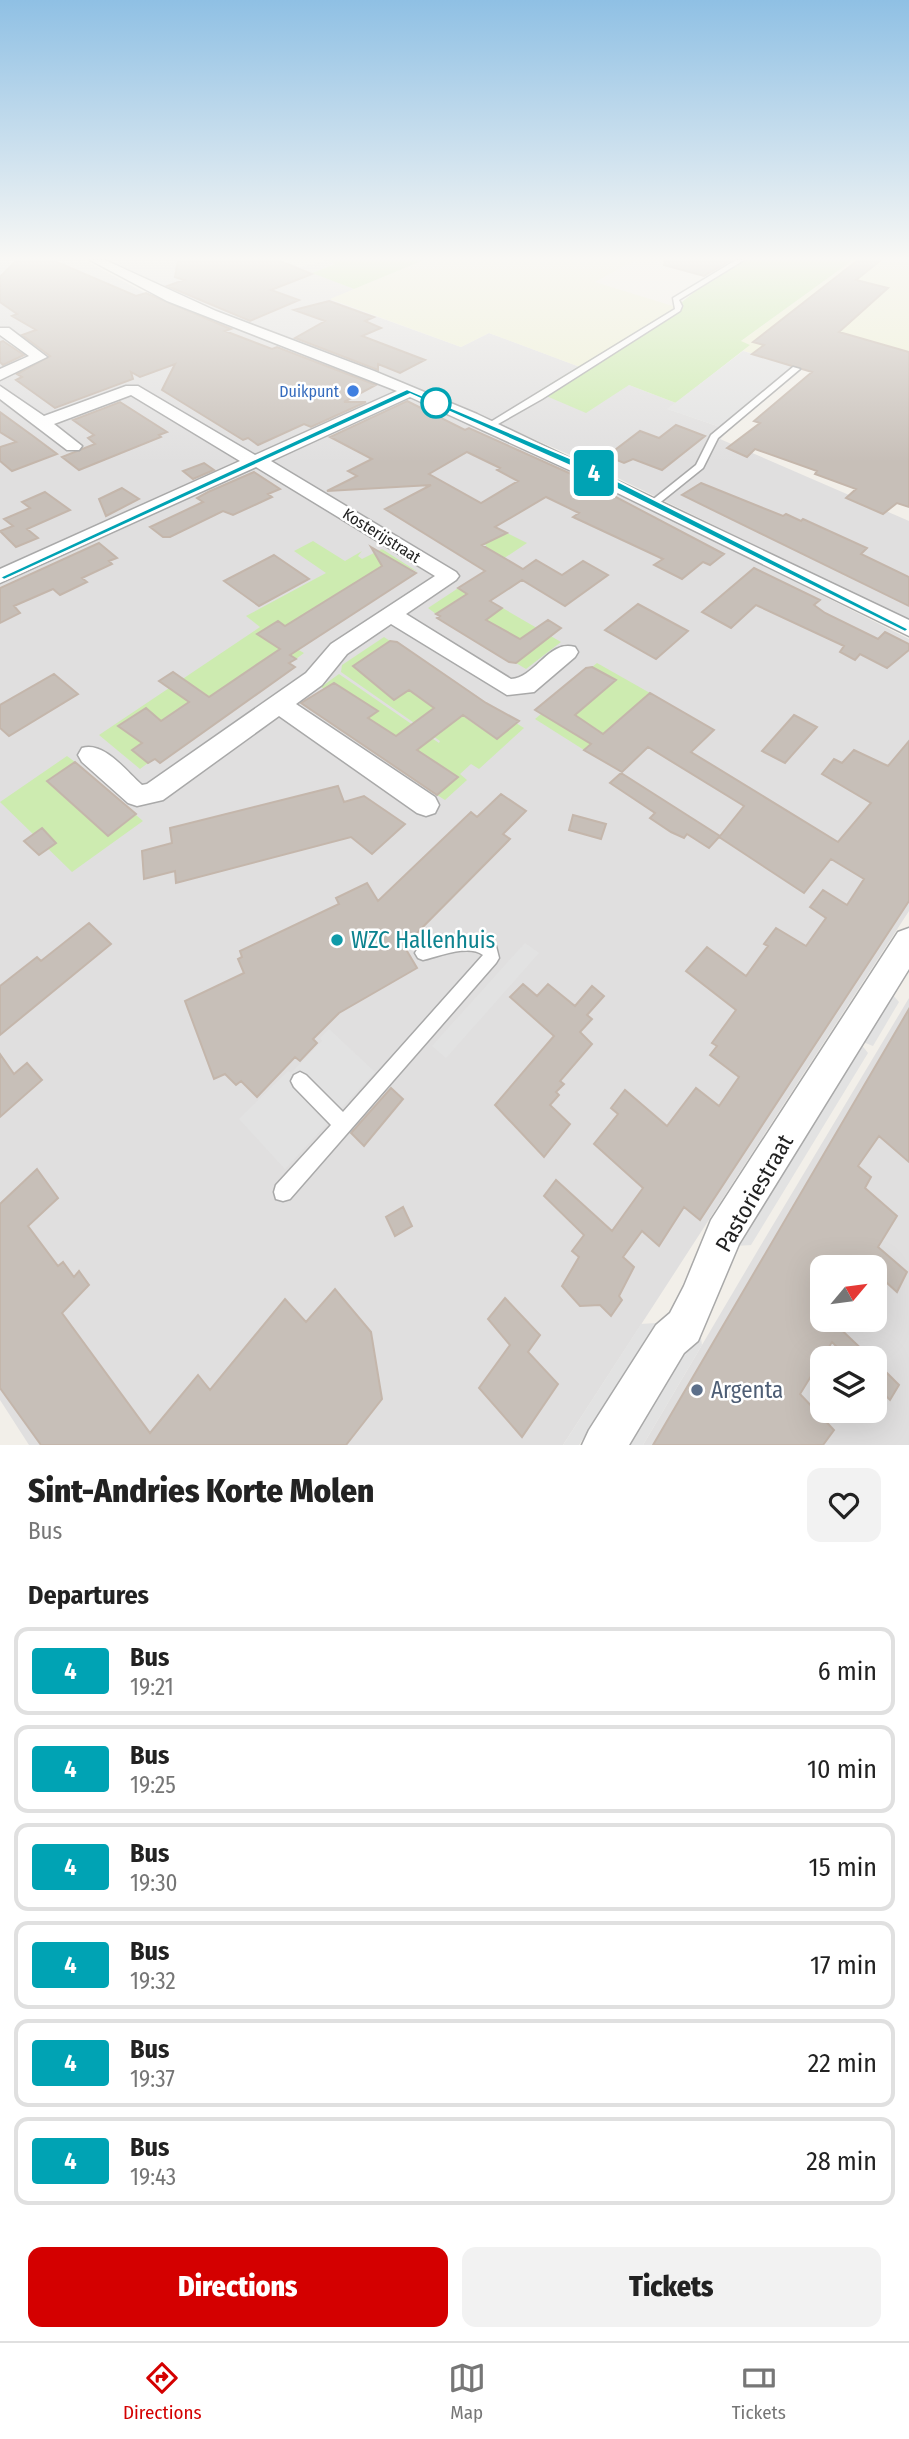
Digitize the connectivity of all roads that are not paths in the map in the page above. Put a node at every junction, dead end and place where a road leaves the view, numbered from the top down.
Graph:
1 (242, 327) edge
2 (649, 327) edge
3 (4, 331) dead end
4 (796, 369) dead end
5 (0, 375) edge
6 (155, 381) dead end
7 (132, 389) junction
8 (0, 391) edge
9 (410, 391) junction
10 (43, 422) junction
11 (488, 426) junction
12 (73, 446) dead end
13 (254, 462) junction
14 (654, 503) junction
15 (0, 577) edge
16 (392, 615) junction
17 (909, 629) edge
18 (567, 652) dead end
19 (278, 704) junction
20 (90, 755) dead end
21 (426, 805) dead end
22 (909, 942) edge
23 (424, 954) dead end
24 (299, 1081) dead end
25 (343, 1125) junction
26 (283, 1192) dead end
27 (604, 1445) edge

1 - 9 street
2 - 11 lane
3 - 5 street
4 - 14 lane
6 - 7 street
7 - 10 street
7 - 13 street
8 - 10 street
9 - 11 street
9 - 13 street
10 - 12 street
11 - 14 street
13 - 15 street
13 - 16 street, Kosterijstraat
14 - 17 street
16 - 18 street
16 - 19 street, Kosterijstraat
19 - 20 street, Kosterijstraat
19 - 21 street
22 - 27 street, Pastoriestraat
23 - 25 lane
24 - 25 lane
25 - 26 lane

